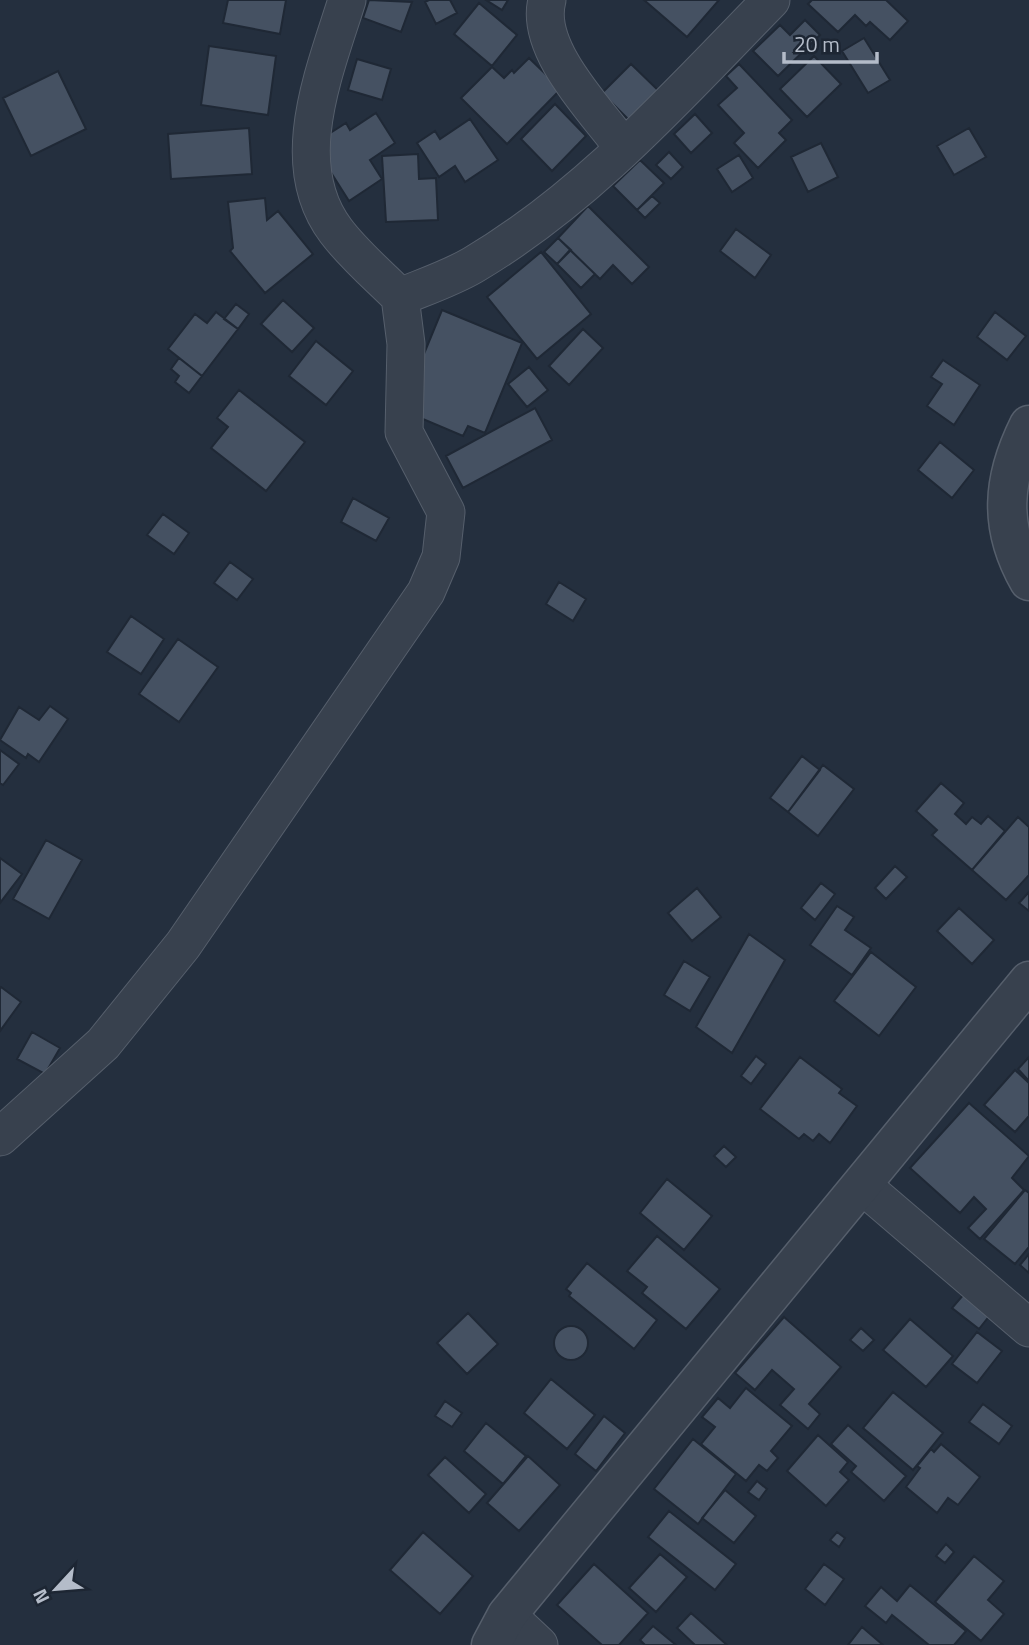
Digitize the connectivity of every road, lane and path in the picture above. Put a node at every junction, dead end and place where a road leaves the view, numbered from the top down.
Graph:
1 (347, 0) edge
2 (547, 0) edge
3 (771, 0) edge
4 (623, 147) junction
5 (400, 297) junction
6 (1029, 425) edge
7 (1029, 581) edge
8 (1029, 981) edge
9 (0, 1137) edge
10 (863, 1186) junction
11 (1029, 1328) edge
12 (499, 1630) edge
13 (539, 1645) edge

1 - 5 street
2 - 4 street
3 - 4 street
4 - 5 street
5 - 9 street
6 - 7 street
8 - 10 street
10 - 11 street
10 - 12 street
12 - 13 street

